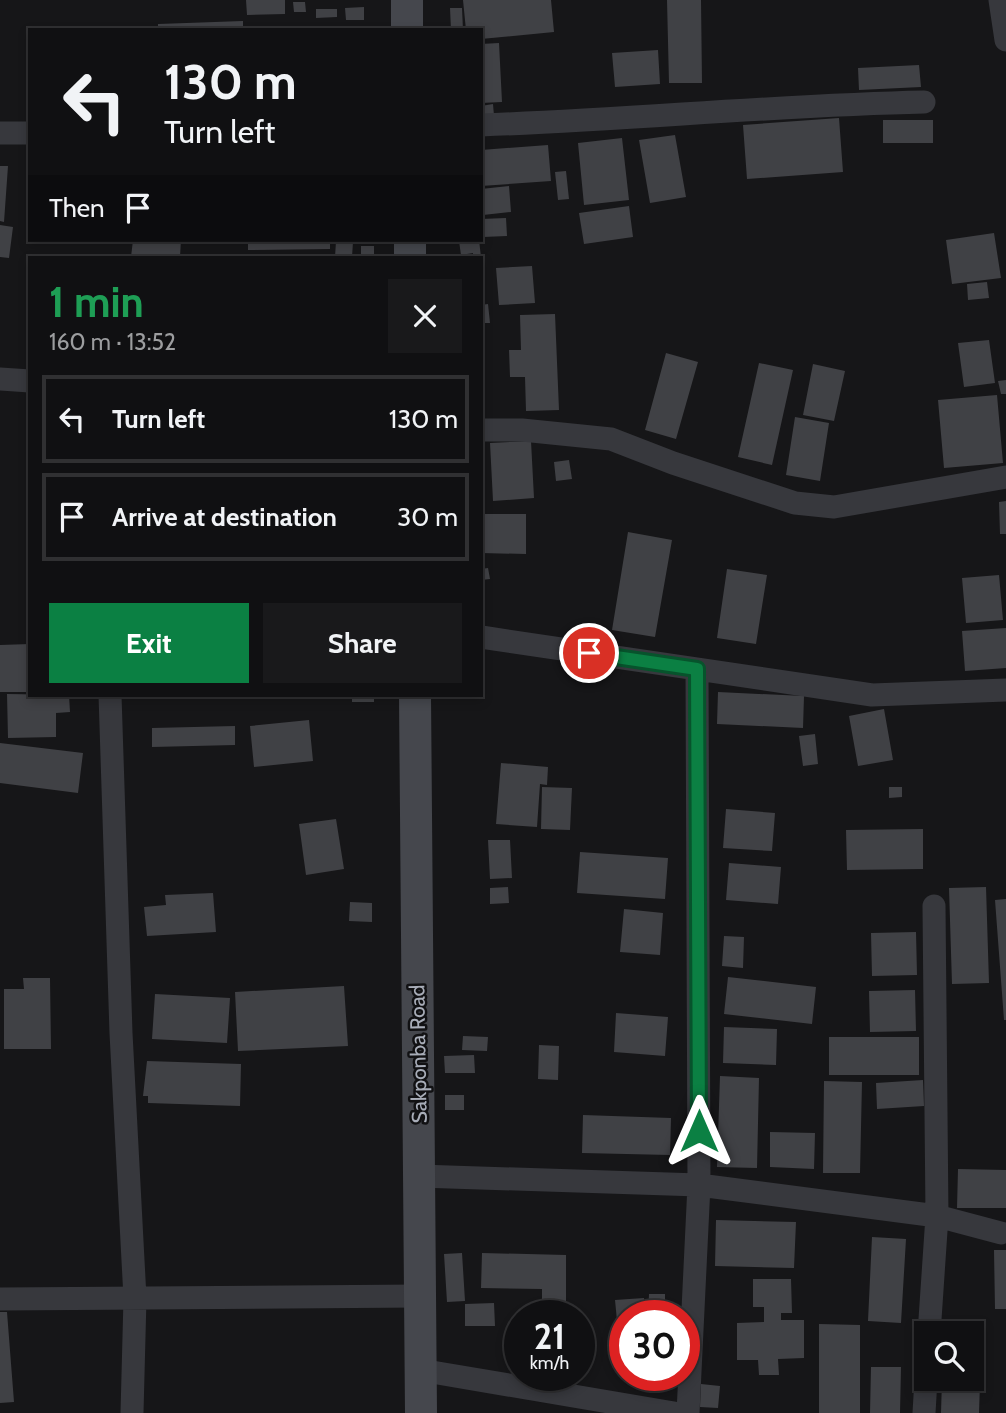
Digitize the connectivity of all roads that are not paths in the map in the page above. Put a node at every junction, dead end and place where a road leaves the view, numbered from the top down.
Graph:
1 (407, 0) edge
2 (1000, 0) edge
3 (407, 28) edge
4 (1006, 40) edge
5 (924, 102) dead end
6 (483, 125) edge
7 (0, 133) edge
8 (28, 133) edge
9 (0, 379) edge
10 (28, 381) edge
11 (483, 430) edge
12 (1006, 477) edge
13 (483, 637) edge
14 (697, 669) junction
15 (1006, 690) edge
16 (110, 697) edge
17 (415, 697) edge
18 (934, 906) dead end
19 (419, 1176) junction
20 (699, 1185) junction
21 (937, 1216) junction
22 (1001, 1233) dead end
23 (420, 1296) junction
24 (135, 1298) junction
25 (0, 1299) edge
26 (930, 1321) edge
27 (420, 1370) junction
28 (925, 1391) edge
29 (132, 1413) edge
30 (421, 1413) edge
31 (674, 1413) edge
32 (688, 1413) edge
33 (924, 1413) edge

1 - 3 main road
2 - 4 street
5 - 6 street
7 - 8 street
9 - 10 street
11 - 12 street
13 - 14 street
14 - 15 street
14 - 20 street
16 - 24 street
17 - 19 main road, Sakponba Road
18 - 21 street
19 - 20 street
19 - 23 main road, Sakponba Road
20 - 21 street
20 - 32 street
21 - 22 street
21 - 26 street
23 - 24 street
23 - 27 main road, Sakponba Road
24 - 25 street
24 - 29 street
27 - 30 main road, Sakponba Road
27 - 31 street
28 - 33 street

